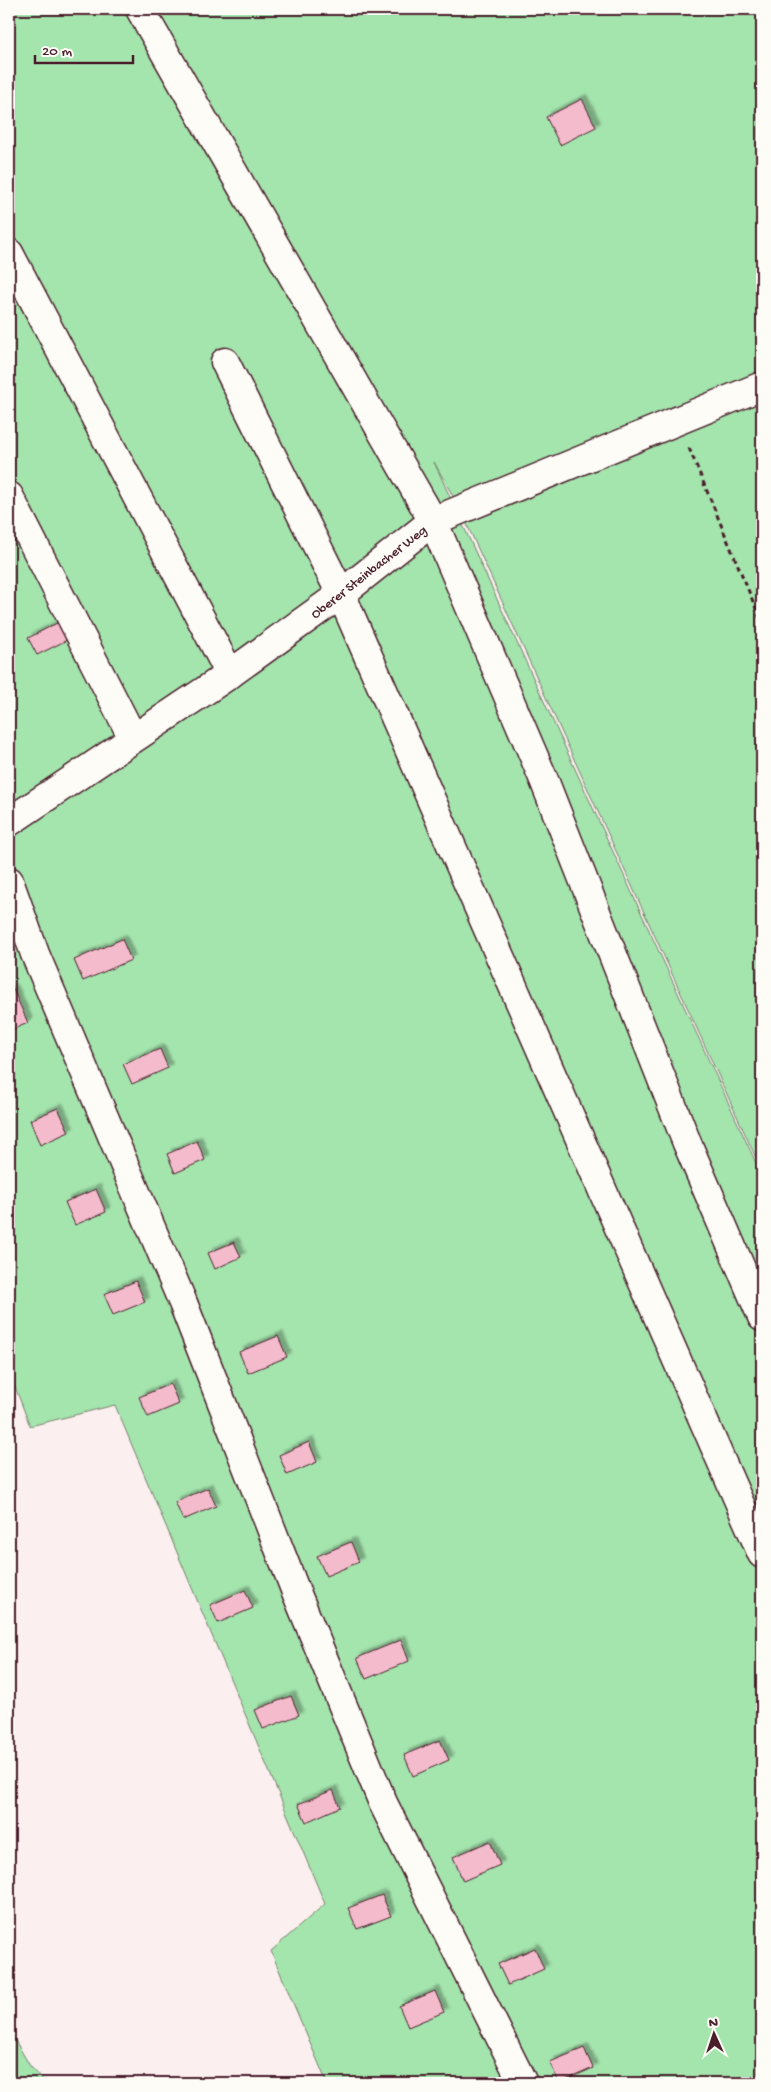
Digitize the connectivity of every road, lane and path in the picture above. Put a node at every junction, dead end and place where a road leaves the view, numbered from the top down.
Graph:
1 (140, 9) edge
2 (9, 253) edge
3 (225, 362) dead end
4 (762, 386) edge
5 (678, 420) junction
6 (9, 496) edge
7 (433, 521) junction
8 (341, 594) junction
9 (762, 623) edge
10 (230, 674) junction
11 (133, 738) junction
12 (9, 822) edge
13 (9, 881) edge
14 (762, 1317) edge
15 (762, 1554) edge
16 (523, 2083) edge

1 - 7 street
2 - 10 street
3 - 8 street
4 - 5 street, Oberer Steinbacher Weg
5 - 7 street, Oberer Steinbacher Weg
5 - 9 path
6 - 11 street
7 - 8 street, Oberer Steinbacher Weg
7 - 14 street
8 - 10 street, Oberer Steinbacher Weg
8 - 15 street
10 - 11 street, Oberer Steinbacher Weg
11 - 12 street, Oberer Steinbacher Weg
13 - 16 street

